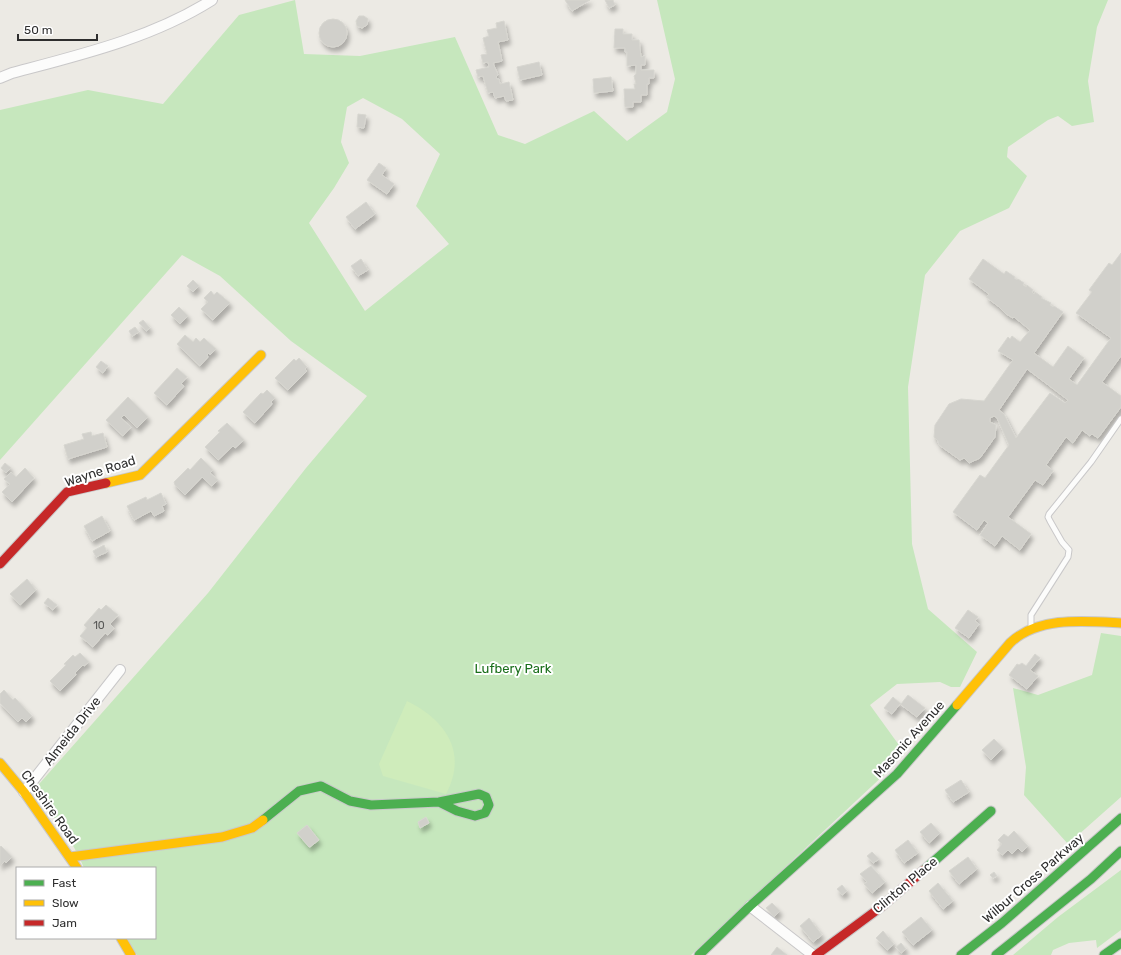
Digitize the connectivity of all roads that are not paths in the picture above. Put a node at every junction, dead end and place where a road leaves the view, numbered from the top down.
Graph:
1 (206, 2) edge
2 (0, 78) edge
3 (261, 355) dead end
4 (1121, 419) edge
5 (0, 564) edge
6 (1121, 622) edge
7 (1031, 631) junction
8 (120, 670) dead end
9 (0, 763) edge
10 (24, 792) junction
11 (439, 802) junction
12 (991, 812) dead end
13 (1121, 818) edge
14 (1121, 851) edge
15 (70, 856) junction
16 (1121, 863) edge
17 (76, 867) edge
18 (1091, 879) junction
19 (750, 906) junction
20 (122, 939) edge
21 (1121, 943) edge
22 (132, 955) edge
23 (699, 955) edge
24 (814, 955) edge
25 (961, 955) edge
26 (996, 955) edge
27 (1104, 955) edge

1 - 2 street
3 - 5 main road, Wayne Road
4 - 7 lane
6 - 7 main road, Masonic Avenue
7 - 19 main road, Masonic Avenue
8 - 10 street, Almeida Drive
9 - 10 main road, Cheshire Road
10 - 15 main road, Cheshire Road
11 - 11 main road
11 - 15 main road
12 - 24 main road, Clinton Place
13 - 25 main road, Wilbur Cross Parkway
14 - 18 main road
15 - 17 main road, Cheshire Road
16 - 18 main road
18 - 26 main road
19 - 23 main road, Masonic Avenue
19 - 24 street, Clinton Place
20 - 22 main road
21 - 27 main road

